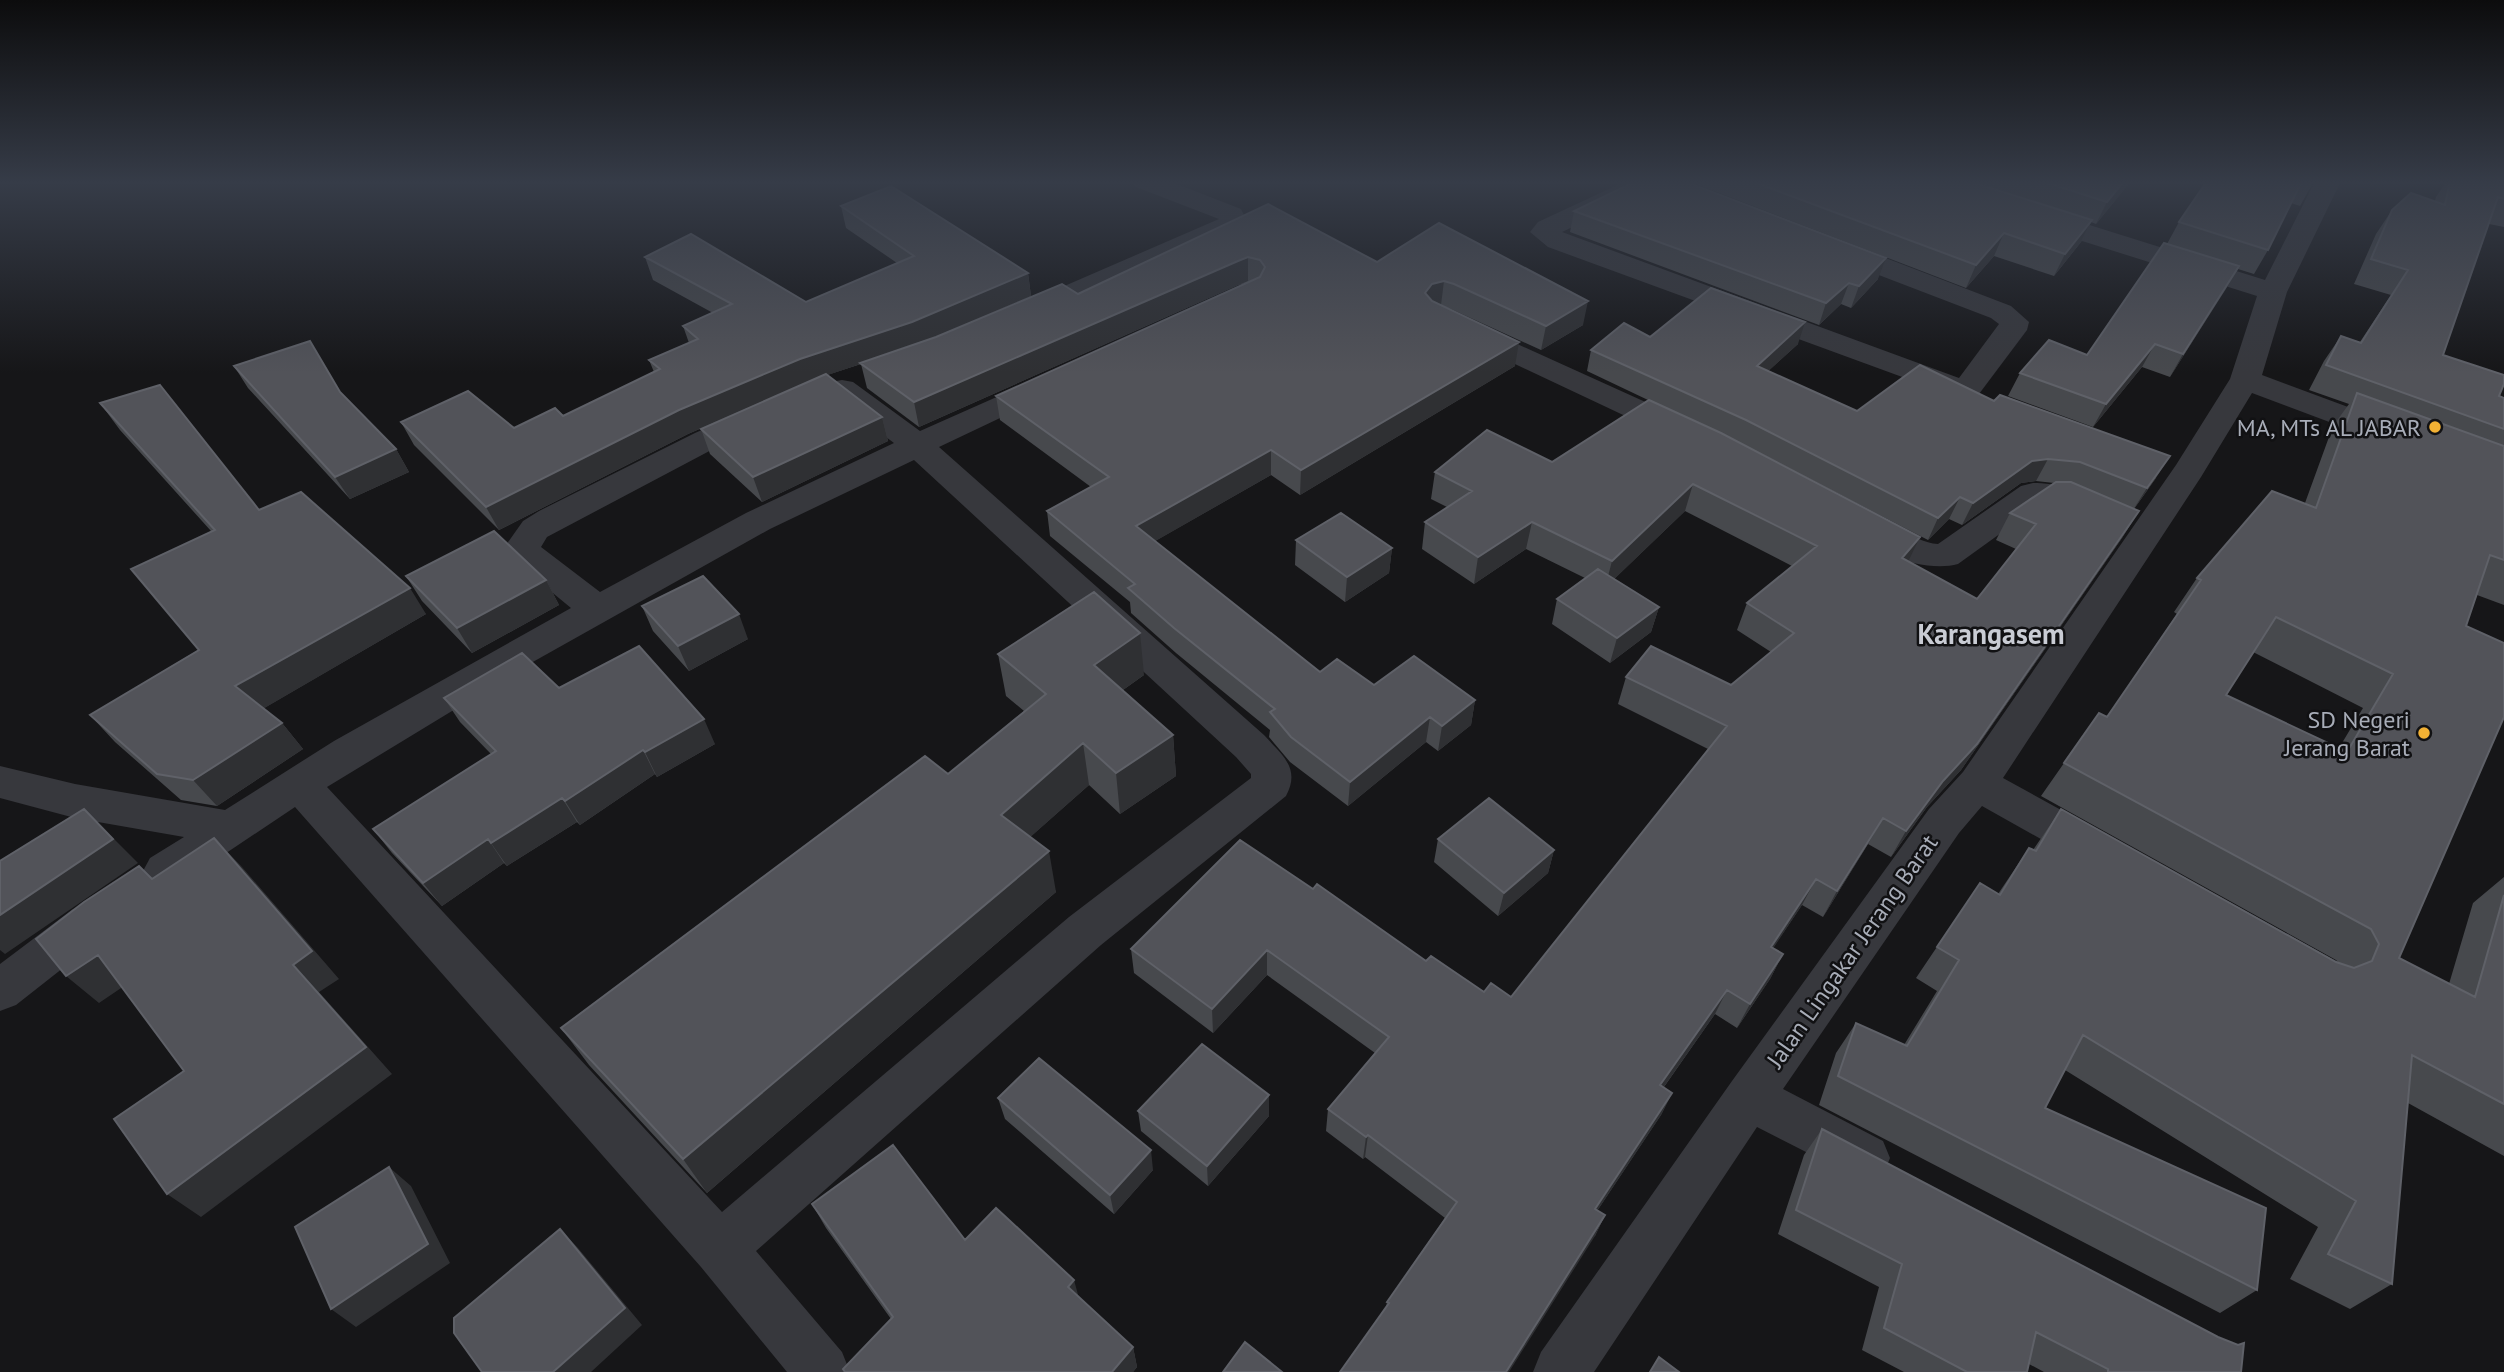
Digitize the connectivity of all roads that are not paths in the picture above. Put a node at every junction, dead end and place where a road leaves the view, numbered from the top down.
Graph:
1 (1182, 245) edge
2 (1569, 245) edge
3 (1824, 245) edge
4 (2124, 245) edge
5 (2296, 245) edge
6 (2273, 292) junction
7 (1440, 317) edge
8 (1002, 322) edge
9 (1074, 371) edge
10 (869, 375) edge
11 (2245, 379) junction
12 (776, 410) edge
13 (2413, 442) edge
14 (916, 444) junction
15 (1713, 445) edge
16 (1836, 509) edge
17 (2127, 524) junction
18 (597, 609) junction
19 (0, 782) edge
20 (1977, 783) junction
21 (300, 785) junction
22 (230, 828) junction
23 (2130, 869) edge
24 (0, 991) edge
25 (1749, 1097) junction
26 (1909, 1181) edge
27 (720, 1248) junction
28 (822, 1372) edge
29 (1560, 1372) edge

1 - 8 street
2 - 3 street
4 - 6 street
5 - 6 street, Jalan Lingakar Jerang Barat
6 - 11 street, Jalan Lingakar Jerang Barat
7 - 15 street
9 - 14 street
10 - 14 street
11 - 13 street
11 - 17 street, Jalan Lingakar Jerang Barat
12 - 18 street
14 - 18 street
14 - 27 street
16 - 17 street
17 - 20 street, Jalan Lingakar Jerang Barat
18 - 21 street
19 - 22 street
20 - 23 street
20 - 25 street, Jalan Lingakar Jerang Barat
21 - 22 street
21 - 27 street
22 - 24 street
25 - 26 street
25 - 29 street, Jalan Lingakar Jerang Barat
27 - 28 street

